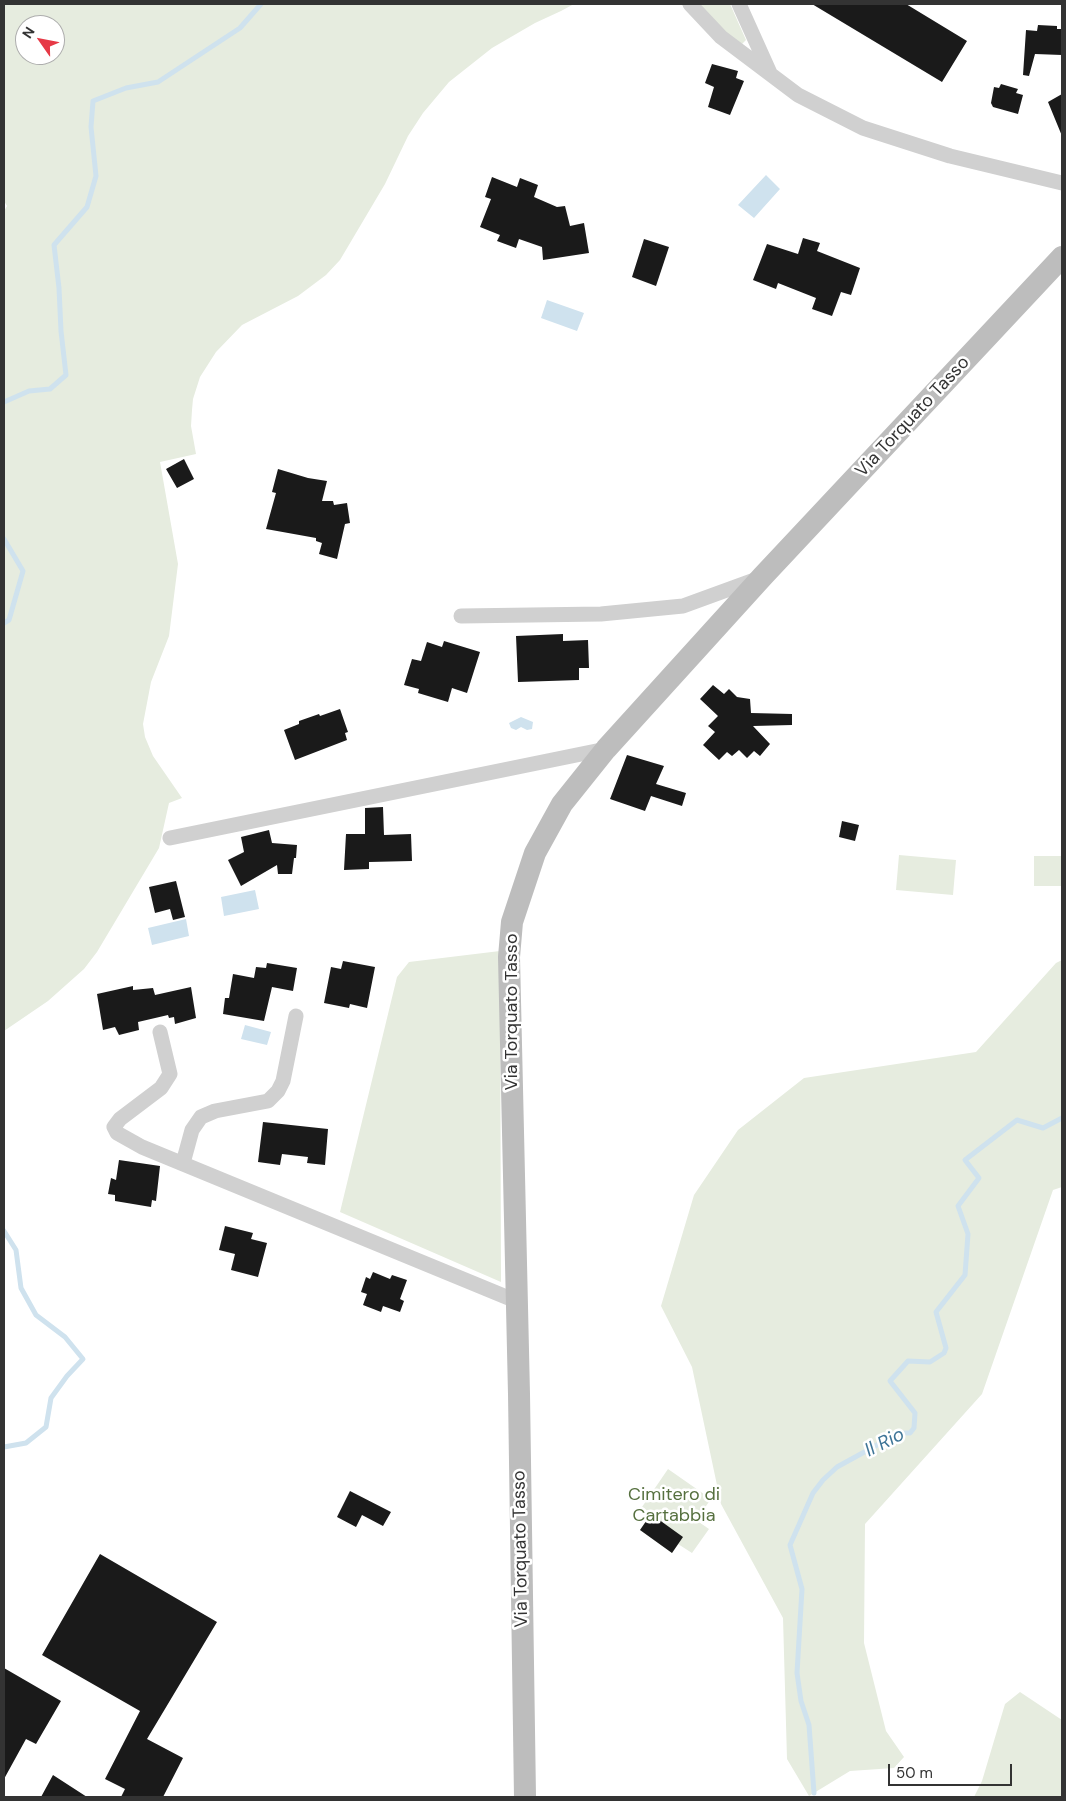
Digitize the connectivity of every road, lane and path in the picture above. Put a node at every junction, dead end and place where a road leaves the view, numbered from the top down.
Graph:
1 (690, 4) edge
2 (739, 4) edge
3 (771, 74) junction
4 (1062, 183) edge
5 (1062, 257) edge
6 (763, 576) junction
7 (461, 616) dead end
8 (606, 749) junction
9 (170, 838) dead end
10 (296, 1016) dead end
11 (160, 1032) dead end
12 (182, 1163) junction
13 (516, 1300) junction
14 (525, 1797) edge

1 - 3 street
2 - 3 street
3 - 4 street
5 - 6 street, Via Torquato Tasso
6 - 7 street, Via Torquato Tasso
6 - 8 street, Via Torquato Tasso
8 - 9 street
8 - 13 street, Via Torquato Tasso
10 - 12 street
11 - 12 street
12 - 13 street
13 - 14 street, Via Torquato Tasso

